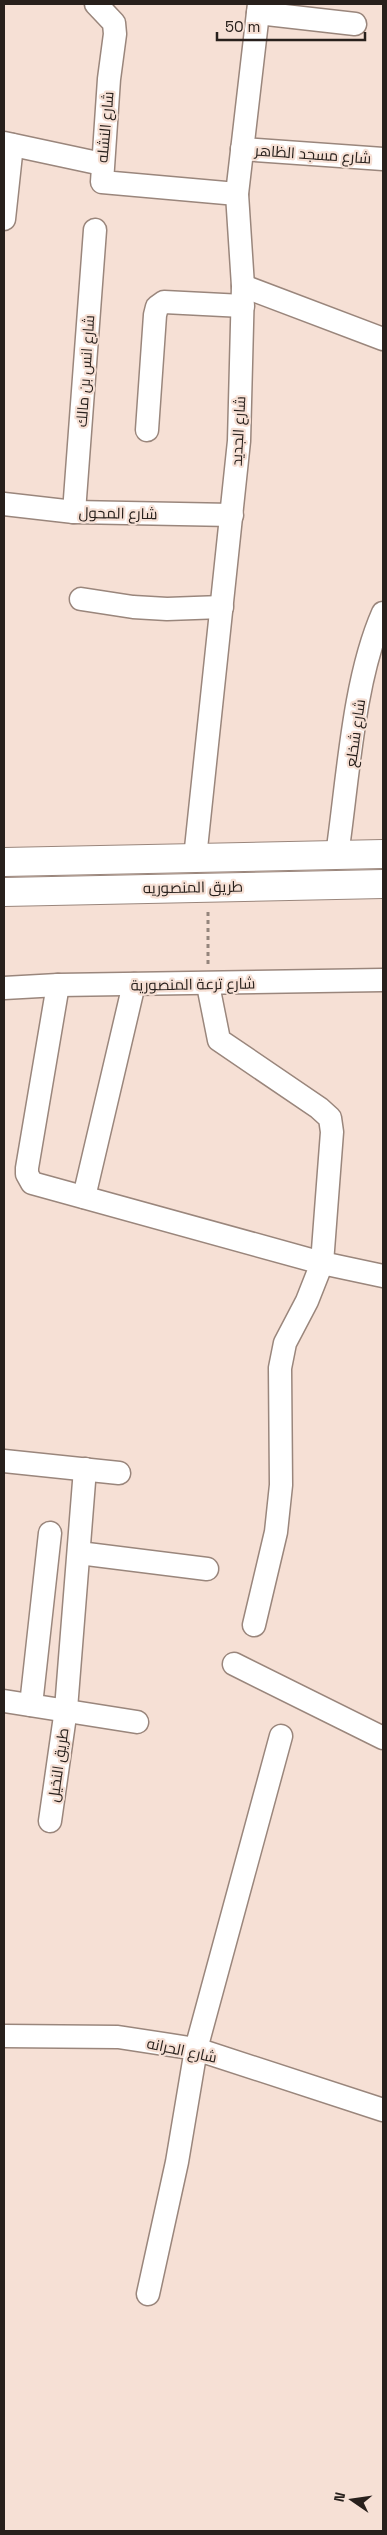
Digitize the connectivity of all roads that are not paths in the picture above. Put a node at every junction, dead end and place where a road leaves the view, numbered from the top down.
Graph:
1 (96, 4) edge
2 (258, 8) edge
3 (355, 24) dead end
4 (8, 144) edge
5 (242, 149) junction
6 (383, 159) edge
7 (102, 164) junction
8 (237, 194) junction
9 (4, 219) edge
10 (95, 230) dead end
11 (243, 296) junction
12 (382, 335) edge
13 (147, 430) dead end
14 (4, 504) edge
15 (74, 512) junction
16 (232, 515) junction
17 (81, 599) dead end
18 (222, 607) junction
19 (383, 613) edge
20 (379, 636) edge
21 (383, 854) edge
22 (337, 855) junction
23 (195, 858) junction
24 (4, 862) edge
25 (383, 884) edge
26 (4, 892) edge
27 (208, 978) junction
28 (383, 980) edge
29 (134, 984) junction
30 (58, 985) junction
31 (4, 988) edge
32 (84, 1197) junction
33 (322, 1263) junction
34 (383, 1276) edge
35 (4, 1461) edge
36 (85, 1469) junction
37 (119, 1473) dead end
38 (50, 1533) dead end
39 (79, 1553) junction
40 (207, 1570) dead end
41 (254, 1625) dead end
42 (234, 1664) dead end
43 (4, 1701) edge
44 (31, 1705) junction
45 (66, 1709) junction
46 (137, 1722) dead end
47 (281, 1736) dead end
48 (383, 1738) edge
49 (50, 1821) dead end
50 (4, 2036) edge
51 (196, 2049) junction
52 (383, 2110) edge
53 (148, 2294) dead end

1 - 7 street, شارع النشله
2 - 3 street
2 - 5 street, شارع الجديد
4 - 7 street
4 - 9 street
5 - 6 street, شارع مسجد الظاهر
5 - 8 street, شارع الجديد
7 - 8 street, شارع النشله
8 - 11 street, شارع الجديد
10 - 15 street, شارع انس بن مالك
11 - 12 street
11 - 13 street
11 - 16 street, شارع الجديد
14 - 15 street, شارع المحول
15 - 16 street, شارع المحول
16 - 18 street, شارع الجديد
17 - 18 street
18 - 23 street, شارع الجديد
19 - 20 street, شارع شخلع
20 - 22 street, شارع شخلع
21 - 22 main road, طريق المنصوريه
22 - 23 main road, طريق المنصوريه
23 - 24 main road, طريق المنصوريه
25 - 26 main road, طريق المنصوريه
27 - 28 street, شارع ترعة المنصورية
27 - 29 street, شارع ترعة المنصورية
27 - 33 street
29 - 30 street, شارع ترعة المنصورية
29 - 32 street
30 - 31 street, شارع ترعة المنصورية
30 - 32 street
32 - 33 street
33 - 34 street
33 - 41 street
35 - 36 street
36 - 37 street
36 - 39 street
38 - 44 street
39 - 40 street
39 - 45 street
42 - 48 street
43 - 44 street, طريق النخيل
44 - 45 street, طريق النخيل
45 - 46 street, طريق النخيل
45 - 49 street, طريق النخيل
47 - 51 street
50 - 51 street, شارع الحرانه
51 - 52 street, شارع الحرانه
51 - 53 street

